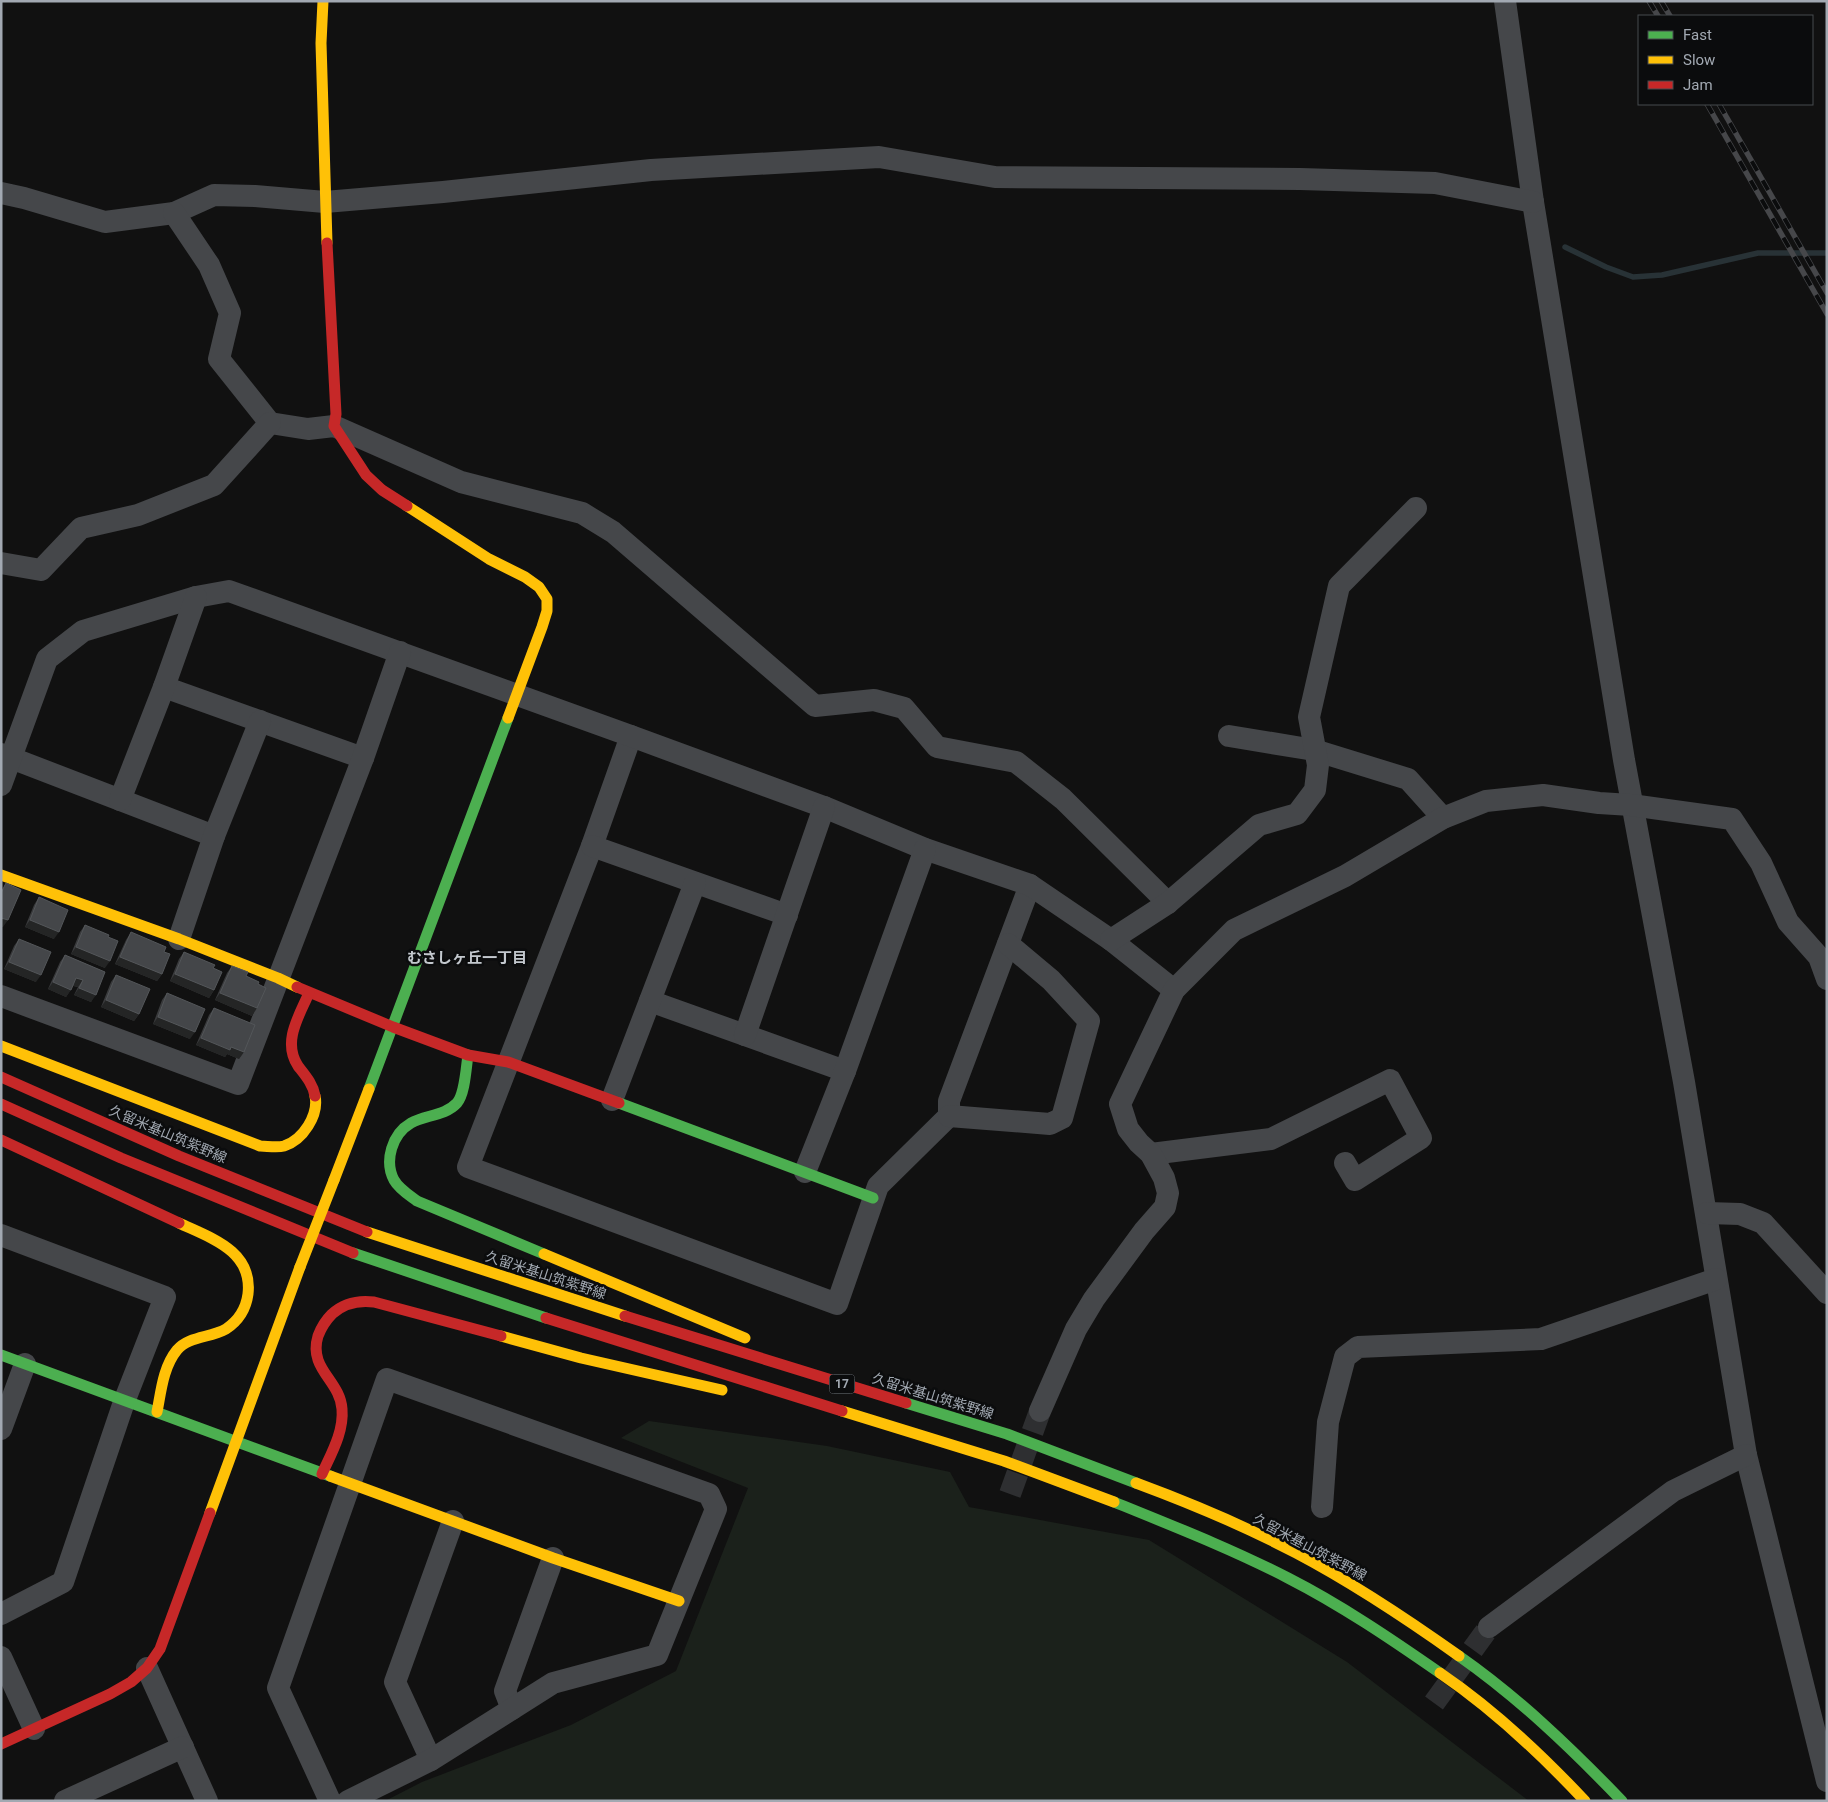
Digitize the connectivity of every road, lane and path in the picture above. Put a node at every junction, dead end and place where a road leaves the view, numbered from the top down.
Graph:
1 (323, 1) edge
2 (1504, 1) edge
3 (1, 193) edge
4 (326, 202) junction
5 (1533, 202) junction
6 (174, 213) junction
7 (270, 423) junction
8 (334, 426) junction
9 (1416, 508) dead end
10 (1, 563) edge
11 (196, 597) junction
12 (400, 652) junction
13 (164, 687) junction
14 (516, 695) junction
15 (260, 720) junction
16 (631, 736) junction
17 (1229, 736) dead end
18 (1314, 750) junction
19 (6, 756) edge
20 (363, 758) junction
21 (1, 784) edge
22 (120, 800) junction
23 (1631, 805) junction
24 (824, 807) junction
25 (1443, 818) junction
26 (214, 836) junction
27 (592, 846) junction
28 (925, 848) junction
29 (1, 875) edge
30 (695, 883) junction
31 (1030, 885) junction
32 (1168, 903) junction
33 (787, 915) junction
34 (179, 939) junction
35 (1110, 940) junction
36 (1008, 944) junction
37 (1823, 958) edge
38 (278, 978) junction
39 (1827, 979) edge
40 (1174, 990) junction
41 (309, 993) junction
42 (1, 996) edge
43 (650, 1001) junction
44 (393, 1027) junction
45 (745, 1035) junction
46 (1, 1046) edge
47 (468, 1055) junction
48 (508, 1062) junction
49 (845, 1071) junction
50 (1, 1077) edge
51 (612, 1100) junction
52 (1, 1104) edge
53 (949, 1116) junction
54 (1, 1140) edge
55 (1151, 1154) junction
56 (1345, 1163) dead end
57 (805, 1172) junction
58 (873, 1198) junction
59 (1706, 1213) junction
60 (1, 1235) edge
61 (1716, 1279) junction
62 (1827, 1293) edge
63 (1, 1355) edge
64 (25, 1364) junction
65 (822, 1378) junction
66 (731, 1392) dead end
67 (750, 1395) dead end
68 (808, 1400) junction
69 (124, 1402) junction
70 (1040, 1411) tunnel mouth
71 (157, 1412) junction
72 (1, 1429) edge
73 (236, 1442) junction
74 (1746, 1455) junction
75 (322, 1474) junction
76 (351, 1484) junction
77 (1322, 1507) dead end
78 (453, 1521) junction
79 (553, 1558) junction
80 (679, 1601) junction
81 (1, 1614) edge
82 (1489, 1626) tunnel mouth
83 (1, 1656) edge
84 (147, 1668) junction
85 (1818, 1707) edge
86 (512, 1709) junction
87 (34, 1729) junction
88 (1, 1744) edge
89 (183, 1747) junction
90 (431, 1760) junction
91 (1827, 1782) edge
92 (65, 1801) edge
93 (207, 1801) edge
94 (330, 1801) edge
95 (348, 1801) edge
96 (1585, 1801) edge
97 (1622, 1801) edge

1 - 4 main road
2 - 5 street
3 - 6 street
4 - 5 street
4 - 6 street
4 - 8 main road
5 - 23 street
6 - 7 street
7 - 8 street
7 - 10 street
8 - 14 main road
8 - 32 street
9 - 18 street
11 - 12 street
11 - 13 street
11 - 19 street
12 - 14 street
12 - 20 street
13 - 15 street
13 - 22 street
14 - 16 street
14 - 44 main road
15 - 20 street
15 - 26 street
16 - 24 street
16 - 27 street
17 - 18 street
18 - 25 street
18 - 32 street
19 - 21 street
19 - 22 street
20 - 38 street
22 - 26 street
23 - 25 street
23 - 37 street
23 - 59 street
24 - 28 street
24 - 33 street
25 - 40 street
26 - 34 street
27 - 30 street
27 - 48 street
28 - 31 street
28 - 49 street
29 - 34 main road
30 - 33 street
30 - 43 street
31 - 35 street
31 - 36 street
32 - 35 street
33 - 45 street
34 - 38 main road
35 - 40 street
36 - 53 street
36 - 53 street
37 - 39 street
38 - 41 main road
38 - 42 street
40 - 55 street
41 - 44 main road
41 - 46 main road
43 - 45 street
43 - 51 street
44 - 47 main road
44 - 73 main road, bridge
45 - 49 street
47 - 48 main road
47 - 65 main road
48 - 51 main road
48 - 58 street
49 - 57 street
50 - 65 main road, 久留米基山筑紫野線 / 17
51 - 57 main road
52 - 68 main road, 17
53 - 58 street
54 - 71 main road
55 - 56 street
55 - 70 street
57 - 58 main road
59 - 61 street
59 - 62 street
60 - 69 street
61 - 74 street
61 - 77 street
63 - 64 main road
64 - 69 main road
64 - 72 street
65 - 97 main road, 久留米基山筑紫野線 / 17
66 - 75 main road
67 - 68 main road
68 - 96 main road, 17
69 - 71 main road
69 - 81 street
71 - 73 main road
73 - 75 main road
73 - 84 main road
74 - 82 street
74 - 85 street
75 - 76 main road
76 - 78 main road
76 - 80 street
76 - 94 street
78 - 79 main road
78 - 90 street
79 - 80 main road
79 - 86 street
80 - 86 street
83 - 87 street
84 - 87 main road
84 - 89 street
85 - 91 street
86 - 90 street
87 - 88 main road
89 - 92 street
89 - 93 street
90 - 95 street

